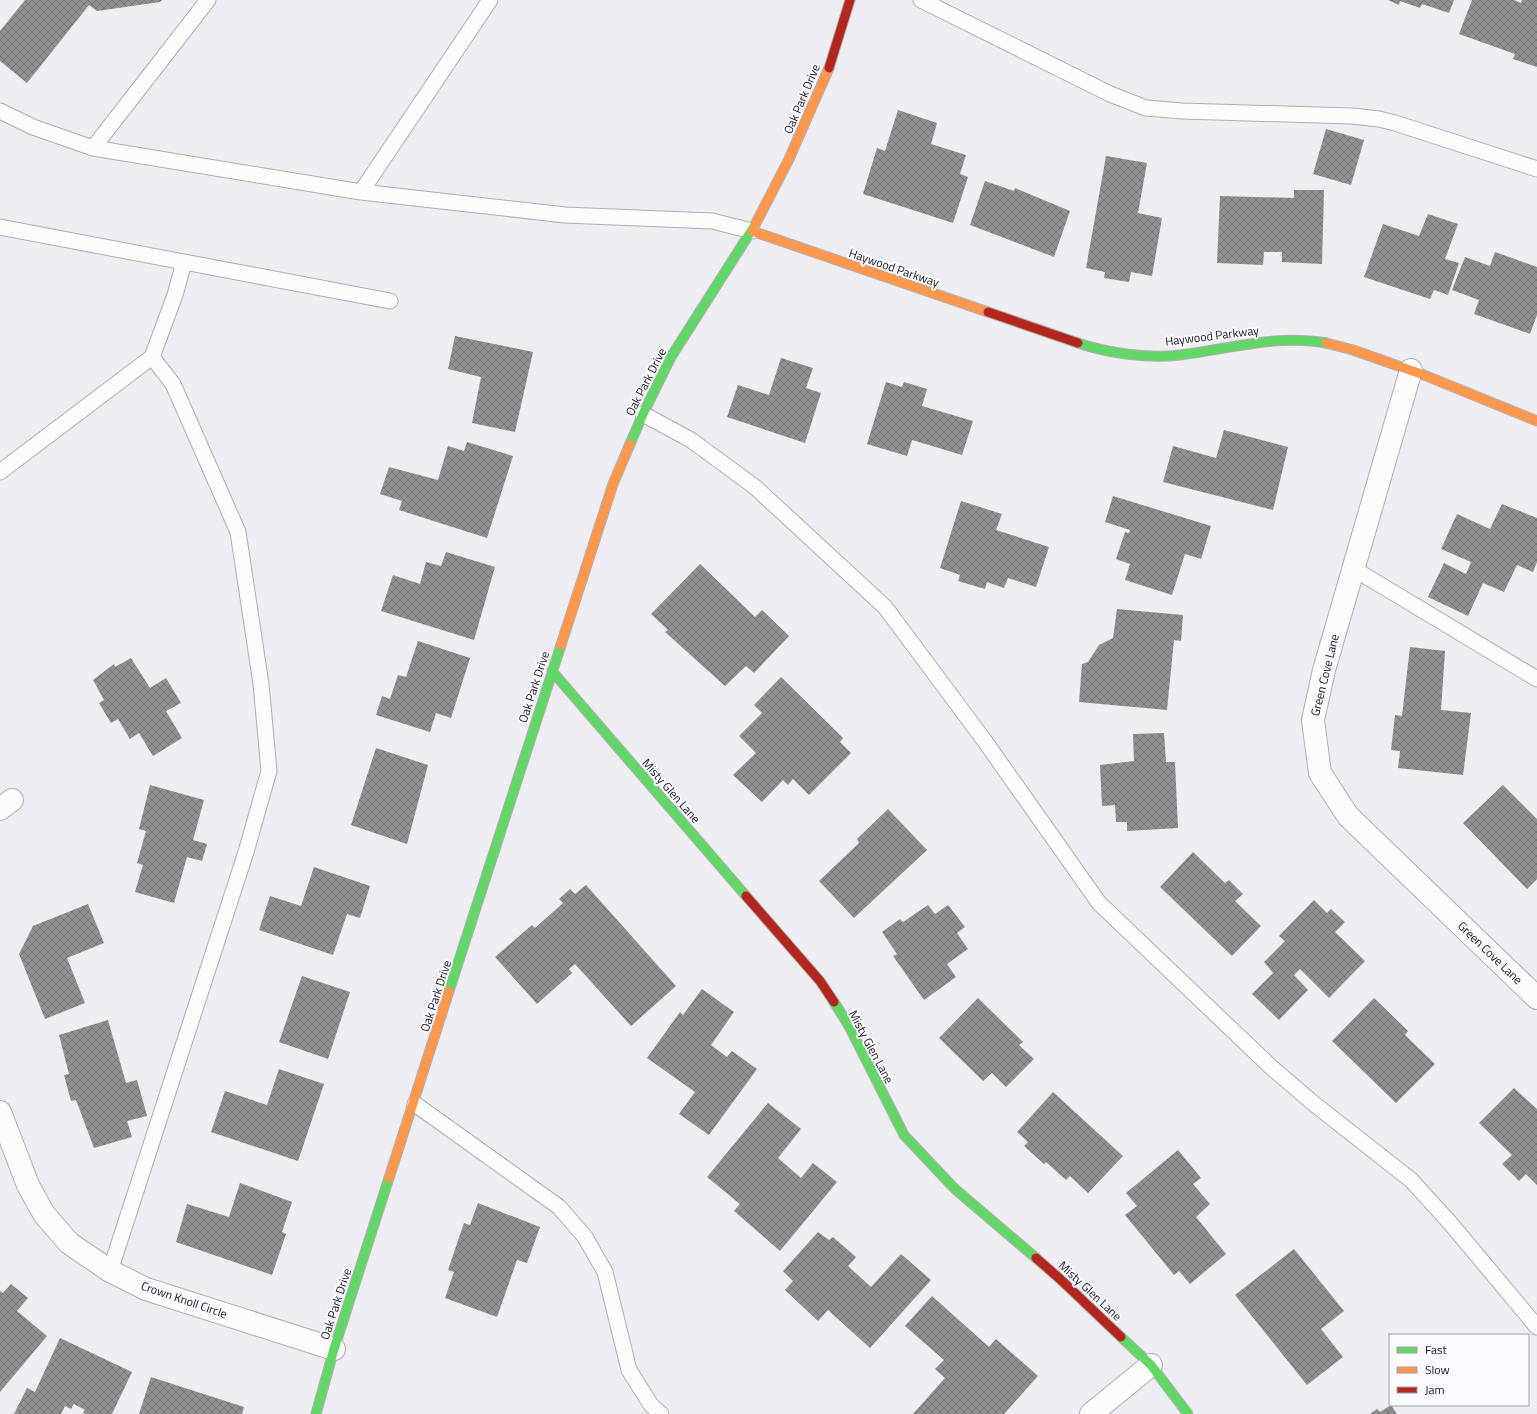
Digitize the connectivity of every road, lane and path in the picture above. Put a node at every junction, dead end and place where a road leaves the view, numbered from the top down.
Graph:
1 (208, 0) edge
2 (490, 0) edge
3 (850, 0) edge
4 (921, 0) edge
5 (0, 112) edge
6 (93, 148) junction
7 (1537, 169) edge
8 (361, 192) junction
9 (0, 227) edge
10 (752, 231) junction
11 (184, 262) junction
12 (390, 301) dead end
13 (152, 357) junction
14 (1412, 370) junction
15 (642, 414) junction
16 (1537, 421) edge
17 (0, 472) edge
18 (1354, 569) junction
19 (552, 671) junction
20 (1537, 679) edge
21 (1537, 998) edge
22 (414, 1104) junction
23 (0, 1112) edge
24 (110, 1270) junction
25 (1537, 1327) edge
26 (334, 1349) junction
27 (1150, 1365) junction
28 (316, 1414) edge
29 (661, 1414) edge
30 (1091, 1414) edge
31 (1188, 1414) edge

1 - 6 lane
2 - 8 lane
3 - 10 street, Oak Park Drive
4 - 7 lane
5 - 6 lane
6 - 8 lane
8 - 10 lane
9 - 11 lane
10 - 14 street, Haywood Parkway
10 - 15 street, Oak Park Drive
11 - 12 lane
11 - 13 lane
13 - 17 lane
13 - 24 lane
14 - 16 street, Haywood Parkway
14 - 18 street, Green Cove Lane
15 - 19 street, Oak Park Drive
15 - 25 lane
18 - 20 lane
18 - 21 street, Green Cove Lane
19 - 22 street, Oak Park Drive
19 - 27 street, Misty Glen Lane
22 - 26 street, Oak Park Drive
22 - 29 lane
23 - 24 street, Crown Knoll Circle
24 - 26 street, Crown Knoll Circle
26 - 28 street, Oak Park Drive
27 - 30 street
27 - 31 street, Misty Glen Lane

